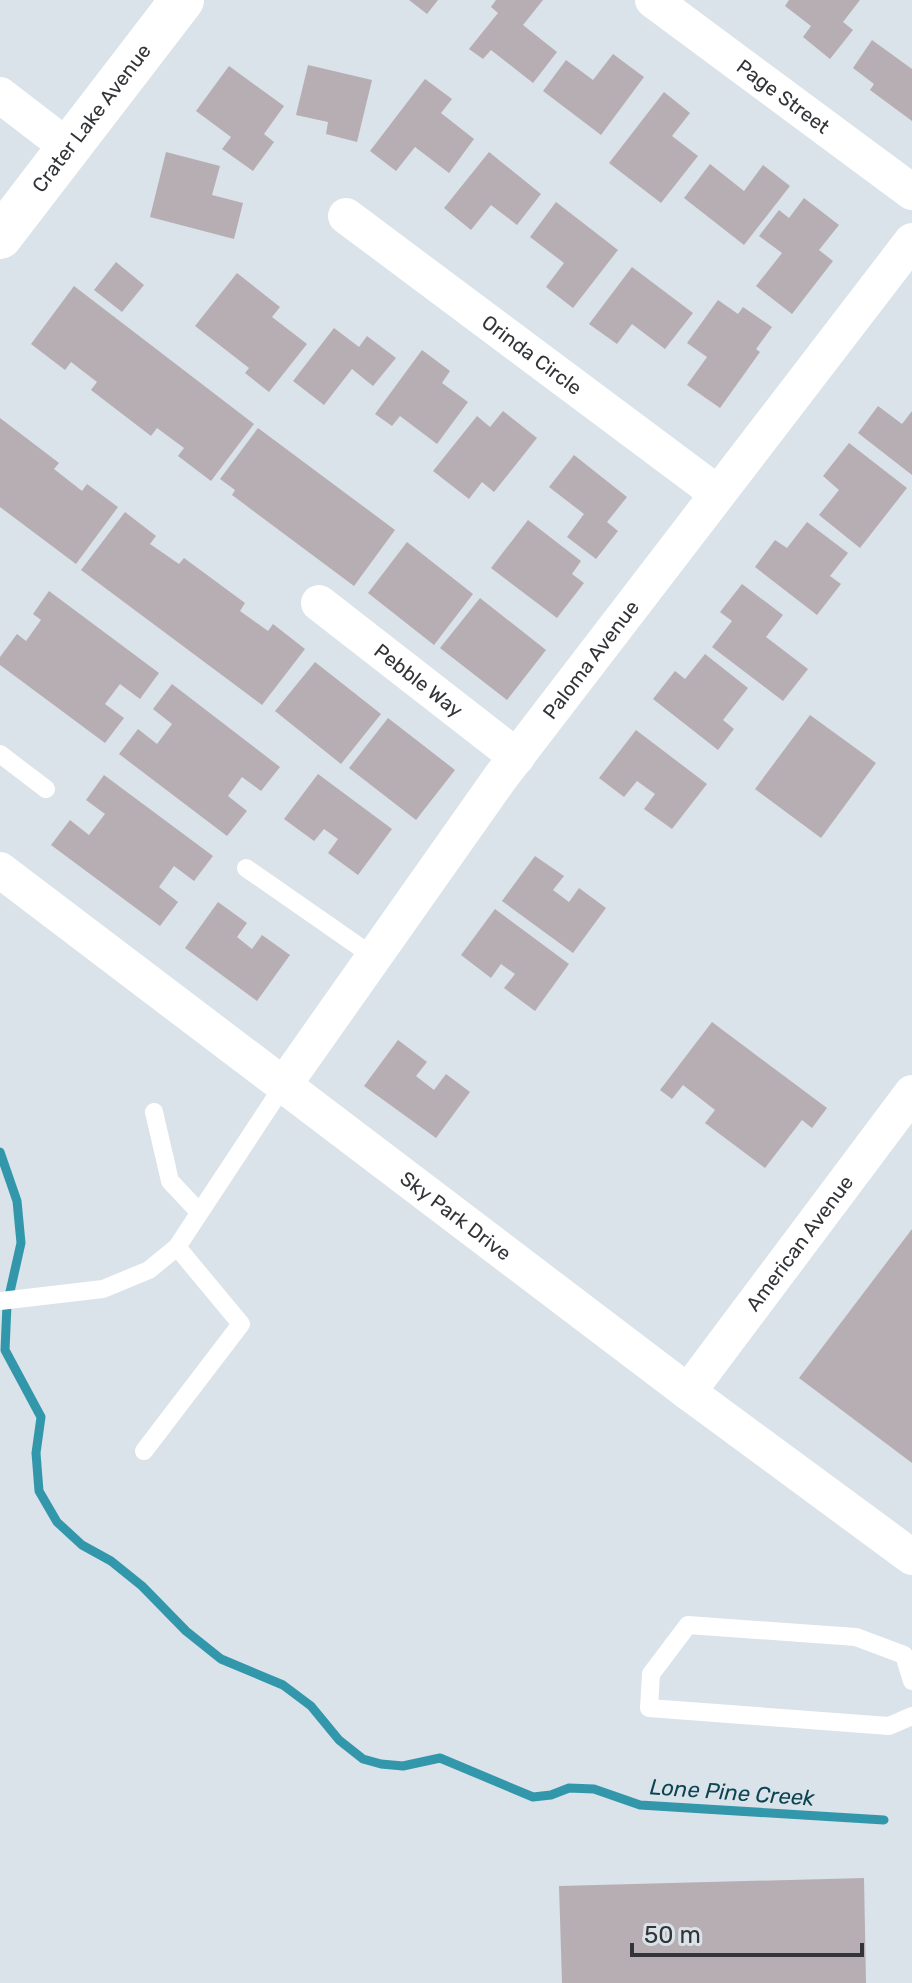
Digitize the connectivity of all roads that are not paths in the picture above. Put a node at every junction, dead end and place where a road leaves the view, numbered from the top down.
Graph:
1 (182, 0) edge
2 (653, 0) edge
3 (0, 95) edge
4 (69, 148) junction
5 (912, 192) edge
6 (346, 216) dead end
7 (0, 237) edge
8 (912, 241) edge
9 (717, 493) junction
10 (319, 603) dead end
11 (0, 754) edge
12 (517, 757) junction
13 (46, 789) dead end
14 (246, 868) dead end
15 (0, 870) edge
16 (374, 957) junction
17 (283, 1086) junction
18 (912, 1093) edge
19 (154, 1112) dead end
20 (199, 1212) junction
21 (177, 1247) junction
22 (0, 1301) edge
23 (688, 1392) junction
24 (144, 1451) dead end
25 (912, 1557) edge
26 (912, 1681) edge
27 (912, 1716) edge

1 - 4 main road, Crater Lake Avenue
2 - 5 street, Page Street
3 - 4 street
4 - 7 main road, Crater Lake Avenue
6 - 9 street, Orinda Circle
8 - 9 street, Paloma Avenue
9 - 12 street, Paloma Avenue
10 - 12 street, Pebble Way
11 - 13 lane
12 - 16 street, Paloma Avenue
14 - 16 lane
15 - 17 street, Sky Park Drive
16 - 17 street, Paloma Avenue
17 - 20 lane
17 - 23 street, Sky Park Drive
18 - 23 street, American Avenue
19 - 20 lane
20 - 21 lane
21 - 22 lane
21 - 24 lane
23 - 25 street, Sky Park Drive
26 - 27 lane

